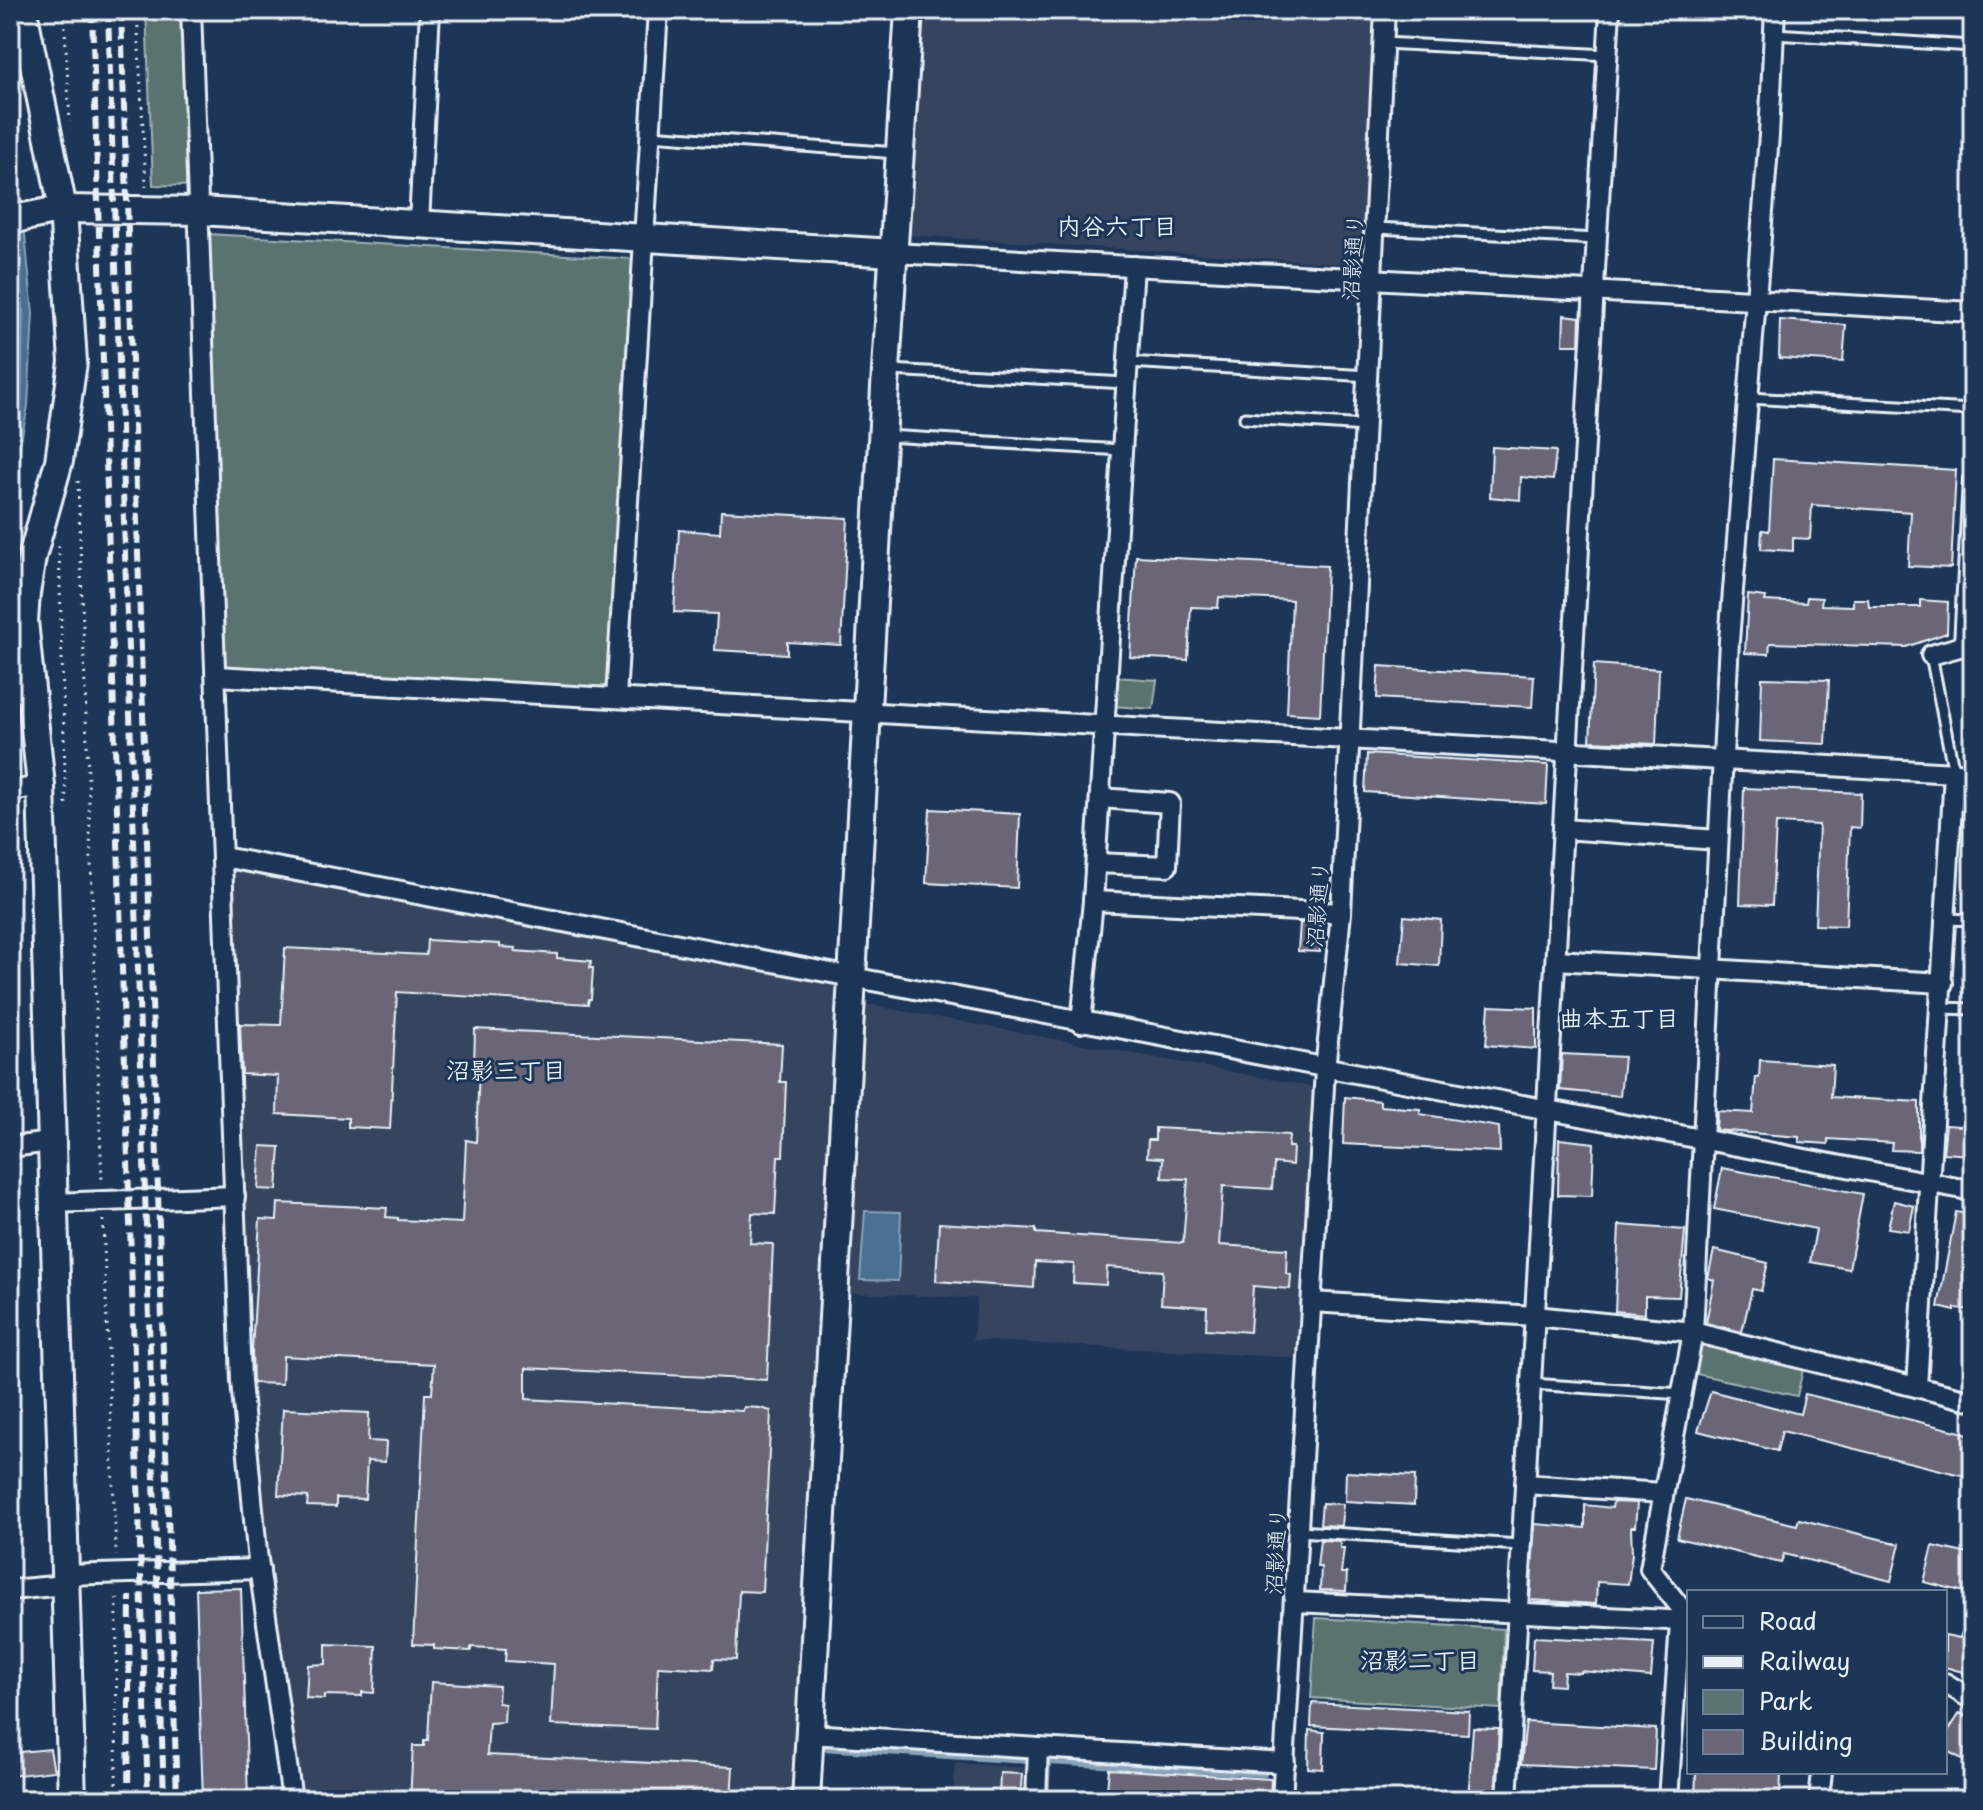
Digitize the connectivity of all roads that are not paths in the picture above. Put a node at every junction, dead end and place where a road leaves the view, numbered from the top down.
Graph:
1 (23, 10) edge
2 (191, 10) edge
3 (430, 10) edge
4 (658, 10) edge
5 (909, 10) edge
6 (1385, 10) edge
7 (1610, 10) edge
8 (1775, 10) edge
9 (1774, 34) junction
10 (1384, 43) junction
11 (1973, 46) edge
12 (1608, 55) junction
13 (650, 135) junction
14 (900, 153) junction
15 (56, 210) junction
16 (200, 211) junction
17 (10, 220) edge
18 (419, 223) junction
19 (1376, 228) junction
20 (643, 236) junction
21 (1597, 239) junction
22 (894, 253) junction
23 (1134, 266) junction
24 (1374, 279) junction
25 (1594, 291) junction
26 (1756, 300) junction
27 (1973, 312) edge
28 (1128, 362) junction
29 (886, 370) junction
30 (1369, 376) junction
31 (1126, 383) junction
32 (1748, 398) junction
33 (1973, 410) edge
34 (1245, 418) dead end
35 (1366, 426) junction
36 (884, 436) junction
37 (1122, 450) junction
38 (1973, 480) edge
39 (1968, 643) edge
40 (1931, 655) joint
41 (217, 676) junction
42 (20, 691) edge
43 (616, 698) junction
44 (867, 712) junction
45 (1105, 725) junction
46 (1350, 739) junction
47 (1568, 751) junction
48 (1722, 760) junction
49 (1954, 773) junction
50 (1973, 774) edge
51 (41, 786) junction
52 (10, 791) edge
53 (1100, 798) junction
54 (1563, 829) junction
55 (1718, 840) junction
56 (223, 857) junction
57 (1096, 863) junction
58 (1093, 901) junction
59 (1341, 913) junction
60 (1946, 919) junction
61 (1973, 920) edge
62 (1556, 960) junction
63 (1710, 969) junction
64 (852, 979) junction
65 (1943, 983) junction
66 (1941, 1008) junction
67 (1973, 1009) edge
68 (1081, 1023) junction
69 (1325, 1070) junction
70 (1546, 1109) junction
71 (1705, 1141) junction
72 (51, 1142) junction
73 (10, 1147) edge
74 (1928, 1183) junction
75 (1973, 1191) edge
76 (235, 1196) junction
77 (53, 1203) junction
78 (1312, 1302) junction
79 (1535, 1316) junction
80 (1693, 1332) junction
81 (1531, 1384) junction
82 (1917, 1387) junction
83 (1682, 1394) junction
84 (1973, 1401) edge
85 (1525, 1484) junction
86 (1663, 1493) junction
87 (1299, 1531) junction
88 (1520, 1545) junction
89 (260, 1569) junction
90 (65, 1580) junction
91 (10, 1590) edge
92 (1295, 1602) junction
93 (1518, 1613) junction
94 (1685, 1621) edge
95 (1947, 1684) edge
96 (1973, 1700) edge
97 (809, 1734) junction
98 (1038, 1748) junction
99 (1285, 1763) junction
100 (1822, 1774) edge
101 (72, 1800) edge
102 (292, 1800) edge
103 (806, 1800) edge
104 (1036, 1800) edge
105 (1282, 1800) edge
106 (1507, 1800) edge
107 (1668, 1800) edge
108 (1819, 1800) edge

1 - 15 street
2 - 16 street
3 - 18 street
4 - 13 street
5 - 14 street
6 - 10 street, 沼影通り
7 - 12 street
8 - 9 street
9 - 11 lane
9 - 26 street
10 - 12 lane
10 - 19 street, 沼影通り
12 - 21 street
13 - 14 lane
13 - 20 street
14 - 22 street
15 - 16 street
15 - 17 street
15 - 42 street
16 - 18 street
16 - 41 street
18 - 20 street
19 - 21 lane
19 - 24 street, 沼影通り
20 - 22 street
20 - 43 street
21 - 25 street
22 - 23 street
22 - 29 street
23 - 24 street
23 - 28 street
24 - 25 street
24 - 30 street, 沼影通り
25 - 26 street
25 - 47 street
26 - 27 street
26 - 32 street
28 - 30 lane
28 - 31 street
29 - 31 lane
29 - 36 street
30 - 35 street, 沼影通り
31 - 37 street
32 - 33 lane
32 - 48 street
34 - 35 lane
35 - 46 street, 沼影通り
36 - 37 lane
36 - 44 street
37 - 45 street
38 - 39 street
39 - 40 street
40 - 49 lane
41 - 43 street
41 - 56 street
42 - 51 street
43 - 44 street
44 - 45 street
44 - 64 street
45 - 46 street
45 - 53 street
46 - 47 street
46 - 59 street, 沼影通り
47 - 48 street
47 - 54 street
48 - 49 street
48 - 55 street
49 - 50 street
49 - 60 street
51 - 52 street
51 - 72 street
53 - 57 street
53 - 57 street
54 - 55 street
54 - 62 street
55 - 63 street
56 - 64 street
56 - 76 street
57 - 58 street
58 - 59 street
58 - 68 street
59 - 69 street, 沼影通り
60 - 61 lane
60 - 65 street
62 - 63 street
62 - 70 street
63 - 65 street
63 - 71 street
64 - 68 street
64 - 97 street
65 - 66 street
66 - 67 lane
66 - 74 street
68 - 69 street
69 - 70 street
69 - 78 street, 沼影通り
70 - 71 street
70 - 79 street
71 - 74 street
71 - 80 street
72 - 73 street
72 - 77 street
74 - 75 street
74 - 82 street
76 - 77 street
76 - 89 street
77 - 90 street
78 - 79 street
78 - 87 street, 沼影通り
79 - 80 street
79 - 81 street
80 - 82 street
80 - 83 street
81 - 83 lane
81 - 85 street
82 - 84 street
83 - 86 street
85 - 86 street
85 - 88 street
86 - 94 street
87 - 88 lane
87 - 92 street, 沼影通り
88 - 93 street
89 - 90 street
89 - 102 street
90 - 91 street
90 - 101 street
92 - 93 street
92 - 99 street, 沼影通り
93 - 94 street
93 - 106 street
94 - 107 street
95 - 96 street
97 - 98 street
97 - 103 street
98 - 99 street
98 - 104 street
99 - 105 street, 沼影通り
100 - 108 street

